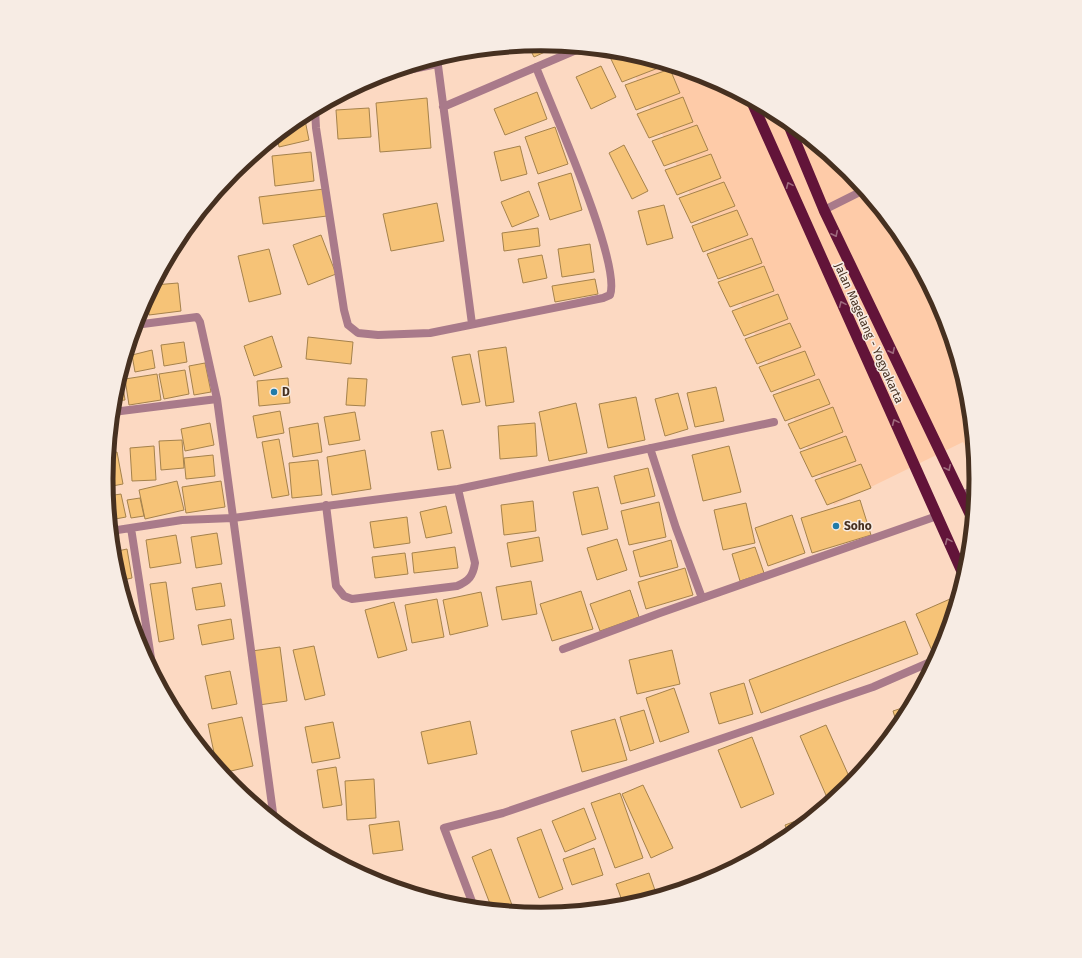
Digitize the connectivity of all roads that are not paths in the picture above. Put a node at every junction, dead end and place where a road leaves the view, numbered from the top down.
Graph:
1 (571, 52) edge
2 (437, 64) edge
3 (536, 68) junction
4 (443, 107) junction
5 (754, 108) edge
6 (315, 115) edge
7 (791, 132) edge
8 (859, 193) edge
9 (824, 210) junction
10 (143, 324) edge
11 (472, 324) junction
12 (217, 399) junction
13 (119, 411) edge
14 (774, 422) dead end
15 (650, 448) junction
16 (458, 489) junction
17 (969, 492) edge
18 (961, 495) junction
19 (326, 505) junction
20 (968, 509) edge
21 (937, 516) junction
22 (233, 518) junction
23 (131, 528) junction
24 (116, 530) edge
25 (960, 567) edge
26 (702, 598) junction
27 (563, 650) dead end
28 (150, 652) edge
29 (927, 663) edge
30 (273, 813) edge
31 (472, 901) edge

1 - 3 street
2 - 4 street
3 - 4 street
3 - 11 street
4 - 11 street
21 -> 5 highway, Jalan Magelang - Yogyakarta
6 - 11 street
7 - 9 highway, Jalan Magelang - Yogyakarta
8 - 9 street
9 -> 18 highway, Jalan Magelang - Yogyakarta
10 - 12 street
12 - 13 street
12 - 22 street
14 - 15 street
15 - 16 street
15 - 26 street
16 - 19 street
16 - 19 street
17 - 18 street
18 - 20 highway, Jalan Magelang - Yogyakarta
19 - 22 street
25 -> 21 highway, Jalan Magelang - Yogyakarta
21 - 26 street
22 - 23 street
22 - 30 street
23 - 24 street
23 - 28 street
26 - 27 street
29 - 31 street

